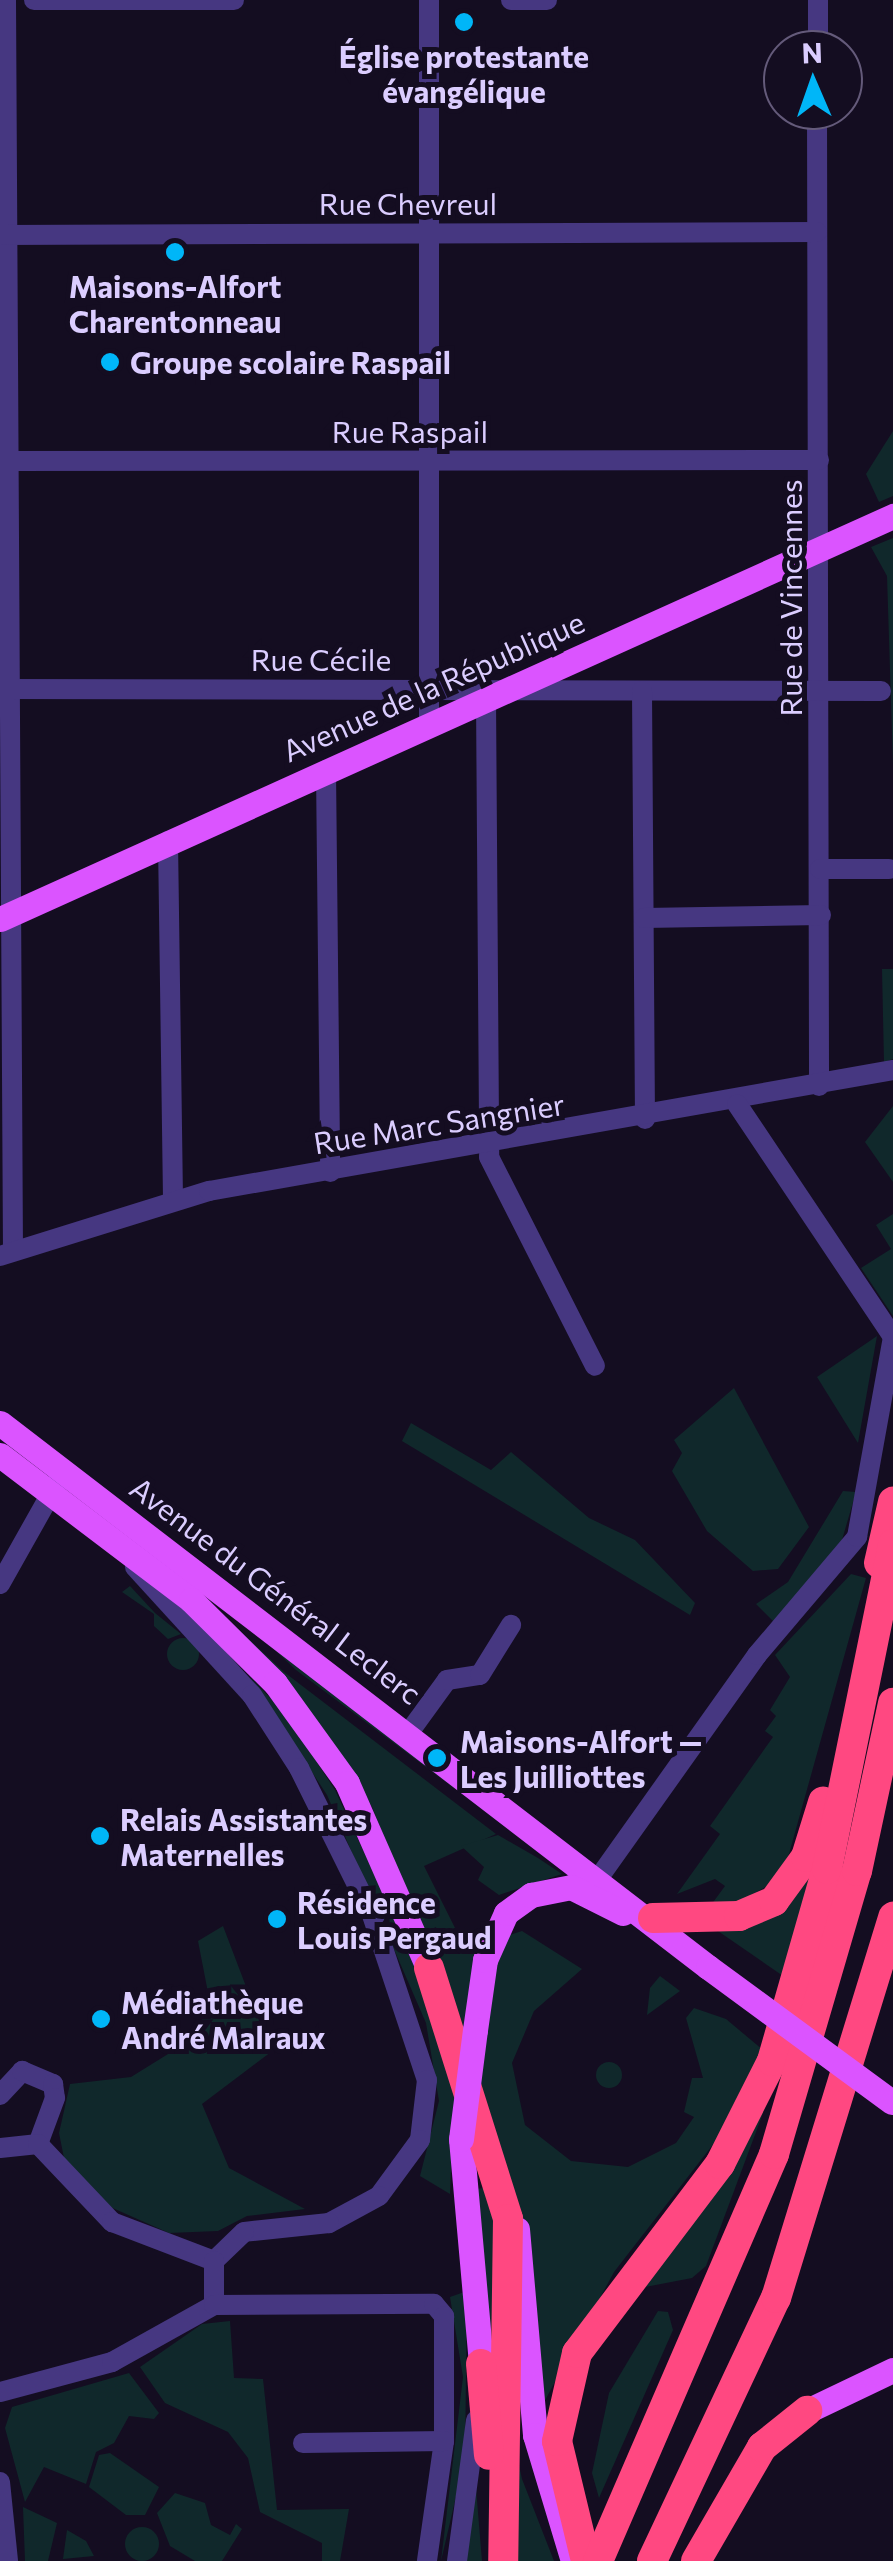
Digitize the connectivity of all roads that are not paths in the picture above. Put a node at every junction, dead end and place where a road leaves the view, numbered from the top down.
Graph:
1 (4, 0) edge
2 (24, 0) edge
3 (34, 0) edge
4 (234, 0) edge
5 (429, 0) edge
6 (511, 0) edge
7 (546, 0) edge
8 (818, 0) edge
9 (818, 30) edge
10 (818, 130) edge
11 (817, 232) junction
12 (428, 233) junction
13 (3, 235) edge
14 (820, 460) junction
15 (4, 461) edge
16 (432, 461) junction
17 (893, 516) edge
18 (819, 549) junction
19 (431, 688) junction
20 (3, 689) edge
21 (882, 690) dead end
22 (642, 691) junction
23 (820, 692) junction
24 (493, 693) junction
25 (428, 723) junction
26 (326, 770) junction
27 (168, 841) junction
28 (820, 869) junction
29 (889, 869) dead end
30 (821, 915) junction
31 (3, 916) edge
32 (644, 918) junction
33 (893, 1070) edge
34 (819, 1086) junction
35 (738, 1104) junction
36 (645, 1120) junction
37 (489, 1147) junction
38 (330, 1172) junction
39 (173, 1201) junction
40 (7, 1253) edge
41 (893, 1337) edge
42 (594, 1366) dead end
43 (0, 1423) edge
44 (0, 1455) edge
45 (64, 1470) junction
46 (50, 1494) junction
47 (893, 1502) edge
48 (111, 1539) junction
49 (893, 1544) edge
50 (0, 1584) edge
51 (511, 1625) dead end
52 (893, 1703) edge
53 (410, 1731) junction
54 (600, 1876) junction
55 (893, 1917) edge
56 (653, 1918) junction
57 (704, 1963) junction
58 (430, 1968) junction
59 (0, 2095) edge
60 (892, 2102) edge
61 (38, 2144) junction
62 (0, 2148) edge
63 (214, 2261) junction
64 (214, 2305) junction
65 (482, 2364) junction
66 (893, 2370) edge
67 (0, 2392) edge
68 (807, 2411) joint
69 (444, 2441) junction
70 (303, 2443) dead end
71 (552, 2481) junction
72 (0, 2482) edge
73 (8, 2561) edge
74 (428, 2561) edge
75 (457, 2561) edge
76 (491, 2561) edge
77 (502, 2561) edge
78 (574, 2561) edge
79 (586, 2561) edge
80 (598, 2561) edge
81 (652, 2561) edge
82 (696, 2561) edge

1 - 2 street
1 - 13 street
3 - 4 street
5 - 12 street
6 - 7 street
8 - 9 street
10 - 11 street, Rue de Vincennes
11 - 12 street, Rue Chevreul
11 - 14 street, Rue de Vincennes
12 - 13 street, Rue Chevreul
12 - 16 street
13 - 15 street
14 - 16 street, Rue Raspail
14 - 18 street, Rue de Vincennes
15 - 16 street, Rue Raspail
15 - 20 street
16 - 19 street
17 - 18 main road, Avenue de la République
18 - 23 street, Rue de Vincennes
18 - 24 main road, Avenue de la République
19 - 20 street, Rue Cécile
19 - 24 street, Rue Cécile
19 - 25 street
20 - 31 street
21 - 23 street, Rue Cécile
22 - 23 street, Rue Cécile
22 - 24 street, Rue Cécile
22 - 32 street
23 - 28 street, Rue de Vincennes
24 - 25 main road, Avenue de la République
24 - 37 street
25 - 26 main road, Avenue de la République
26 - 27 main road, Avenue de la République
26 - 38 street
27 - 31 main road, Avenue de la République
27 - 39 street
28 - 29 street
28 - 30 street, Rue de Vincennes
30 - 32 street
30 - 34 street, Rue de Vincennes
31 - 40 street
32 - 36 street
33 - 34 street, Rue Marc Sangnier
34 - 35 street, Rue Marc Sangnier
35 - 36 street, Rue Marc Sangnier
35 - 41 street
36 - 37 street, Rue Marc Sangnier
37 - 38 street, Rue Marc Sangnier
37 - 42 street
38 - 39 street, Rue Marc Sangnier
39 - 40 street, Rue Marc Sangnier
41 - 54 street
43 - 45 main road, Avenue du Général Leclerc
44 - 46 main road, Avenue du Général Leclerc
45 - 46 street
45 - 53 main road, Avenue du Général Leclerc
46 - 48 main road, Avenue du Général Leclerc
46 - 50 street
47 - 56 highway
48 - 58 main road, Avenue du Général Leclerc
48 - 63 street
49 - 71 highway
51 - 53 street
52 - 80 highway
53 - 54 main road, Avenue du Général Leclerc
54 - 56 main road, Avenue du Général Leclerc
55 - 81 highway
56 - 57 main road, Avenue du Général Leclerc
57 - 60 main road, bridge
57 - 65 main road, bridge
58 - 71 main road, Avenue du Général Leclerc
58 - 77 highway
59 - 61 street
61 - 62 street
61 - 63 street
63 - 64 street
64 - 67 street
64 - 69 street
65 - 75 street
65 - 76 highway
66 - 68 main road
68 - 82 highway
69 - 70 street
69 - 74 street
71 - 78 main road, Avenue du Général Leclerc
71 - 79 highway
72 - 73 street

